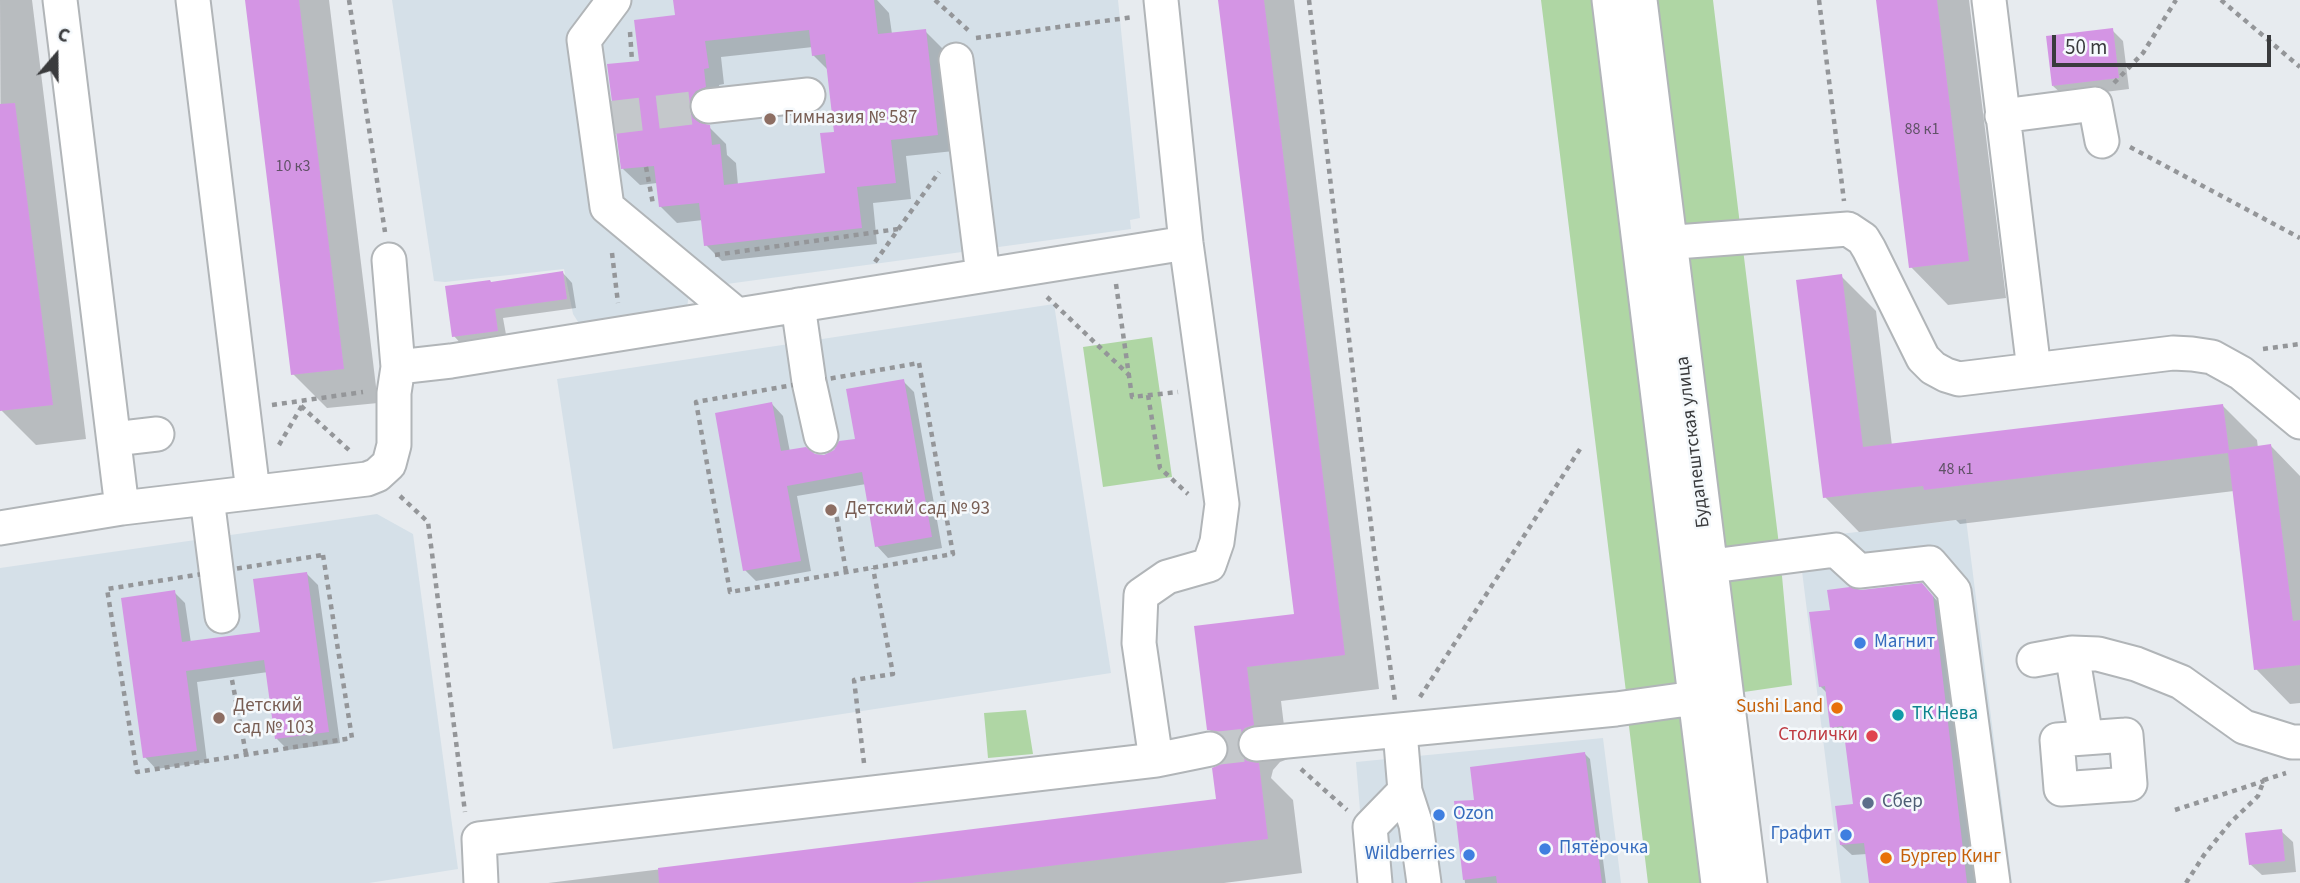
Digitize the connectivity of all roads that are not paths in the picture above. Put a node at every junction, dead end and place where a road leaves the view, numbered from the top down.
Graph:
1 (60, 0) edge
2 (194, 0) edge
3 (614, 0) edge
4 (1609, 0) edge
5 (1640, 0) edge
6 (1989, 0) edge
7 (1162, 7) edge
8 (956, 60) dead end
9 (808, 95) dead end
10 (708, 106) tunnel mouth
11 (2002, 117) junction
12 (2102, 141) road end
13 (1186, 243) junction
14 (1655, 244) junction
15 (389, 260) road end
16 (983, 275) junction
17 (798, 305) junction
18 (737, 315) junction
19 (2034, 370) junction
20 (396, 377) junction
21 (2300, 422) edge
22 (157, 435) dead end
23 (821, 436) dead end
24 (114, 439) junction
25 (253, 492) junction
26 (207, 498) junction
27 (122, 508) junction
28 (0, 528) edge
29 (1695, 569) junction
30 (222, 616) dead end
31 (2072, 653) junction
32 (2034, 660) dead end
33 (1695, 698) junction
34 (1399, 722) junction
35 (2086, 738) dead end
36 (1266, 743) tunnel mouth
37 (2297, 746) edge
38 (1210, 750) tunnel mouth
39 (1156, 760) junction
40 (1405, 790) junction
41 (481, 883) edge
42 (1375, 883) edge
43 (1424, 883) edge
44 (1718, 883) edge
45 (1750, 883) edge
46 (1993, 883) edge

1 - 24 street
2 - 25 street
3 - 18 street
4 - 14 street, Будапештская улица
5 - 14 street, Будапештская улица
6 - 11 street
7 - 13 street
8 - 16 street
9 - 10 street
11 - 12 street
11 - 19 street
13 - 16 street
13 - 39 street
14 - 19 street
14 - 29 street, Будапештская улица
15 - 20 street
16 - 17 street
17 - 18 street
17 - 23 street
18 - 20 street
19 - 21 street
20 - 25 street
22 - 24 street
24 - 27 street
25 - 26 street
26 - 27 street
26 - 30 street
27 - 28 street
29 - 33 street, Будапештская улица
29 - 45 street, Будапештская улица
29 - 46 street
31 - 32 street
31 - 35 street
31 - 37 street
33 - 34 street
33 - 44 street, Будапештская улица
34 - 36 street
34 - 40 street
38 - 39 street
39 - 41 street
40 - 42 street
40 - 43 street

